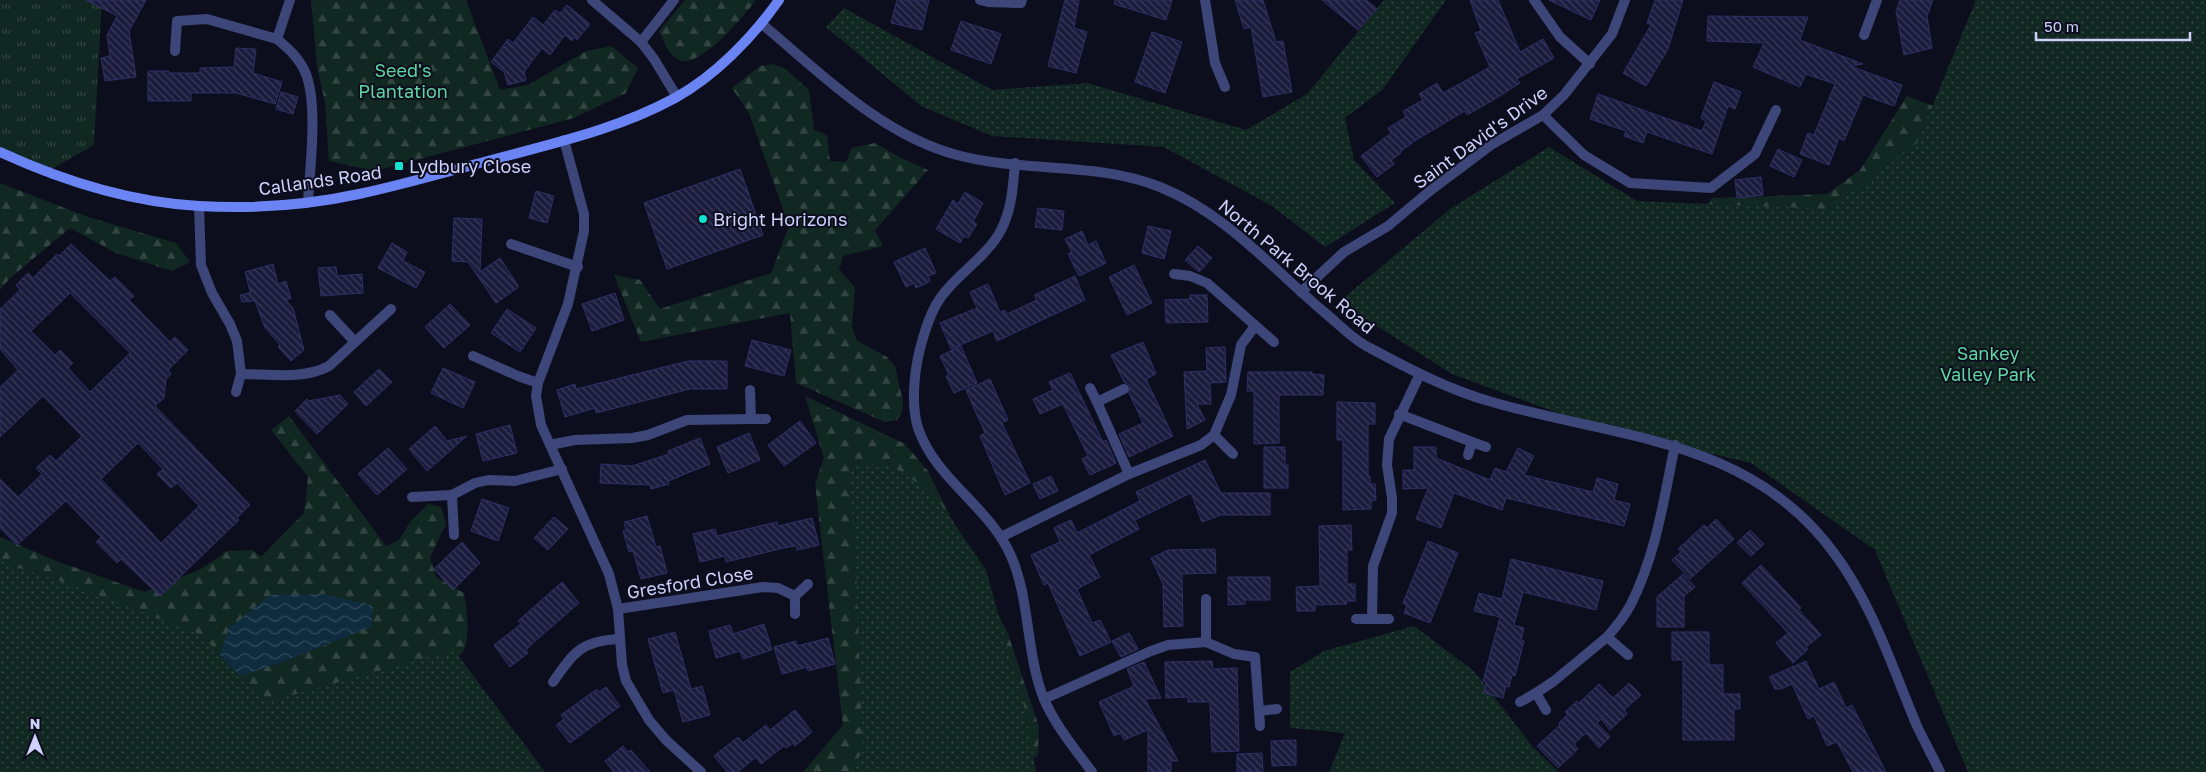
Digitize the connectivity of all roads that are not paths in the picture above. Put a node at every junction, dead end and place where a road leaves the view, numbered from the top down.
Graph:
1 (290, 0) edge
2 (592, 0) edge
3 (674, 0) edge
4 (779, 0) edge
5 (980, 0) edge
6 (1022, 0) edge
7 (1205, 0) edge
8 (1534, 0) edge
9 (1625, 0) edge
10 (1877, 0) edge
11 (762, 24) junction
12 (1864, 35) dead end
13 (277, 39) junction
14 (640, 42) junction
15 (175, 52) dead end
16 (1590, 64) junction
17 (1225, 86) dead end
18 (677, 97) junction
19 (1776, 110) dead end
20 (1542, 115) junction
21 (564, 140) junction
22 (0, 152) edge
23 (1015, 163) junction
24 (308, 202) junction
25 (198, 206) junction
26 (511, 244) dead end
27 (578, 267) junction
28 (1174, 274) dead end
29 (1300, 292) junction
30 (391, 309) dead end
31 (330, 316) dead end
32 (1255, 326) junction
33 (355, 342) junction
34 (1274, 342) dead end
35 (473, 356) dead end
36 (241, 374) junction
37 (1420, 374) junction
38 (538, 383) junction
39 (1090, 388) dead end
40 (1124, 389) dead end
41 (750, 390) dead end
42 (236, 392) dead end
43 (1097, 402) junction
44 (1399, 414) junction
45 (751, 419) junction
46 (766, 419) dead end
47 (1214, 435) junction
48 (1472, 442) junction
49 (550, 445) junction
50 (1675, 445) junction
51 (1486, 447) dead end
52 (1233, 454) dead end
53 (1468, 455) dead end
54 (562, 469) junction
55 (1129, 474) junction
56 (452, 495) junction
57 (412, 497) dead end
58 (454, 535) dead end
59 (1001, 537) junction
60 (808, 584) dead end
61 (795, 596) junction
62 (1206, 599) dead end
63 (618, 609) junction
64 (794, 614) dead end
65 (1356, 619) dead end
66 (1372, 619) junction
67 (1389, 619) dead end
68 (1606, 637) junction
69 (619, 640) junction
70 (1206, 642) junction
71 (1628, 655) dead end
72 (552, 682) dead end
73 (1536, 693) junction
74 (1044, 698) junction
75 (1520, 702) dead end
76 (1277, 709) dead end
77 (1259, 710) junction
78 (1546, 710) dead end
79 (1260, 726) dead end
80 (701, 772) edge
81 (1092, 772) edge
82 (1940, 772) edge

1 - 13 street
2 - 14 street
3 - 14 street
4 - 11 street, Callands Road
5 - 6 street
7 - 17 street
8 - 16 street
9 - 16 street, Saint David's Drive
10 - 12 street
11 - 18 street, Callands Road
11 - 23 street, North Park Brook Road
13 - 15 street
13 - 24 street
14 - 18 street
16 - 20 street, Saint David's Drive
18 - 21 street, Callands Road
19 - 20 street
20 - 29 street, Saint David's Drive
21 - 24 street, Callands Road
21 - 27 street, Gresford Close
22 - 25 street, Callands Road
23 - 29 street, North Park Brook Road
23 - 59 street
24 - 25 street, Callands Road
25 - 36 street
26 - 27 street
27 - 38 street, Gresford Close
28 - 32 street
29 - 37 street, North Park Brook Road
30 - 33 street
31 - 33 street
32 - 34 street
32 - 47 street
33 - 36 street
35 - 38 street
36 - 42 street
37 - 44 street
37 - 50 street, North Park Brook Road
38 - 49 street, Gresford Close
39 - 43 street
40 - 43 street
41 - 45 street
43 - 55 street
44 - 48 street
44 - 66 street
45 - 46 street
45 - 49 street
47 - 52 street
47 - 55 street
48 - 51 street
48 - 53 street
49 - 54 street, Gresford Close
50 - 68 street
50 - 82 street, North Park Brook Road
54 - 56 street
54 - 63 street, Gresford Close
55 - 59 street
56 - 57 street
56 - 58 street
59 - 74 street
60 - 61 street
61 - 63 street, Gresford Close
61 - 64 street
62 - 70 street
63 - 69 street, Gresford Close
65 - 66 street
66 - 67 street
68 - 71 street
68 - 73 street
69 - 72 street
69 - 80 street, Gresford Close
70 - 74 street
70 - 77 street
73 - 75 street
73 - 78 street
74 - 81 street
76 - 77 street
77 - 79 street

